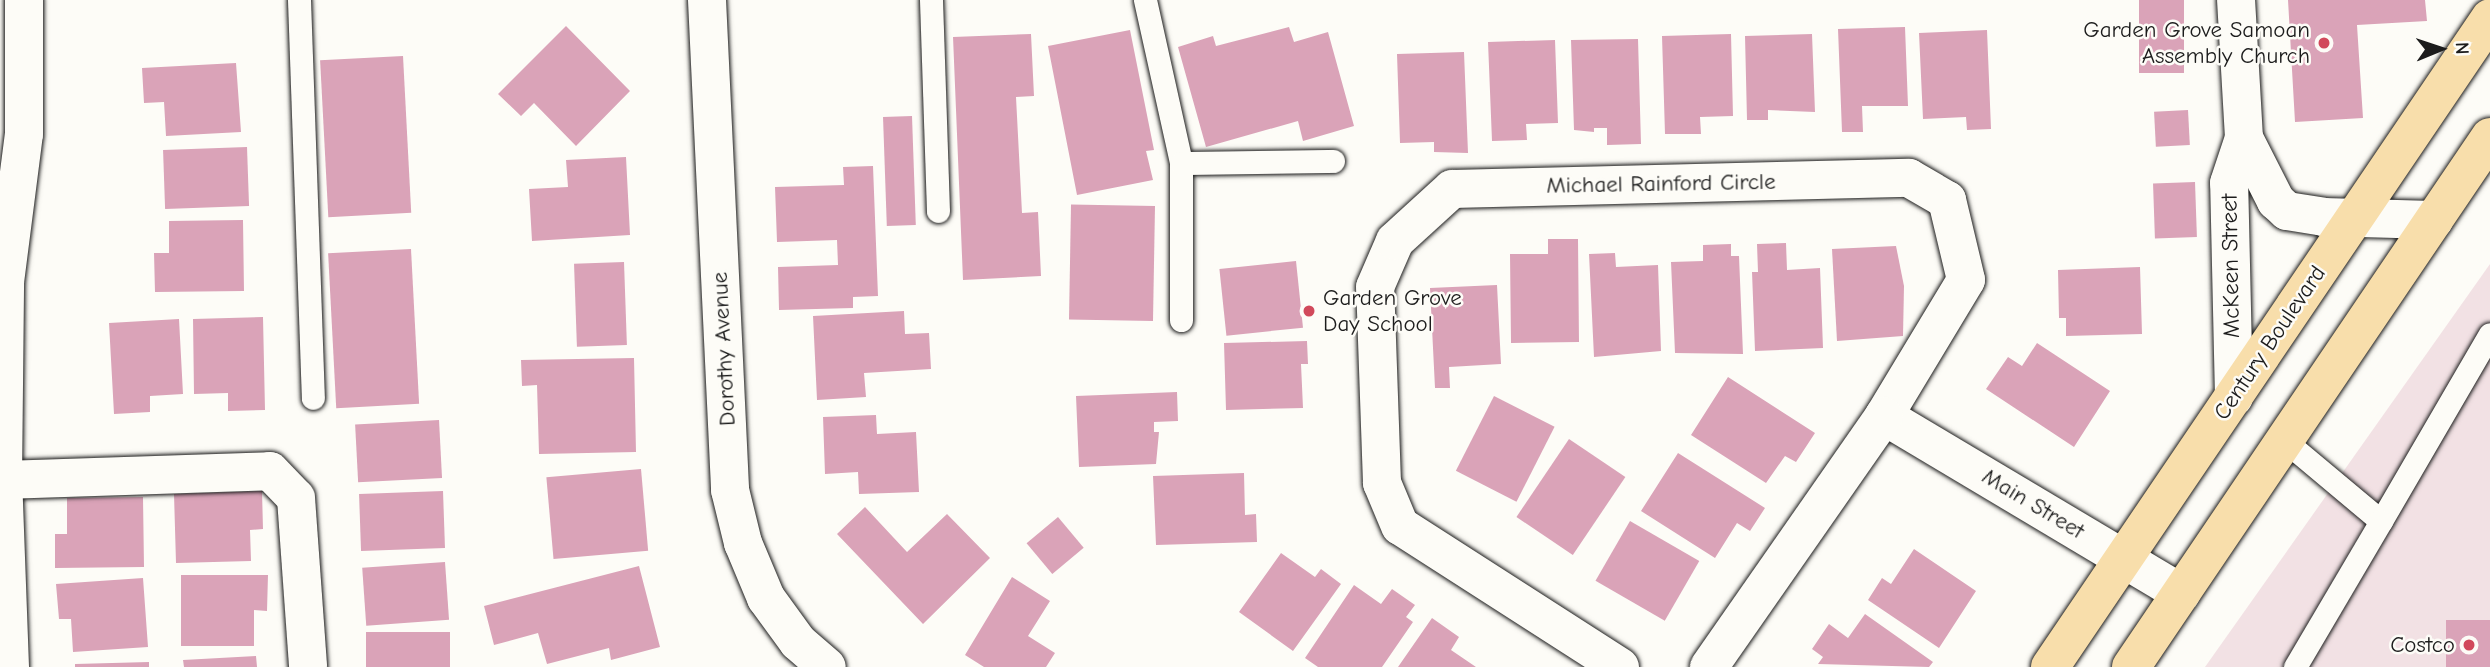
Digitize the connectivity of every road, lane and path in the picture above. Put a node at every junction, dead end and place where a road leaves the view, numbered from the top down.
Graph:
1 (24, 0) edge
2 (299, 0) edge
3 (707, 0) edge
4 (931, 0) edge
5 (1145, 0) edge
6 (2236, 0) edge
7 (2490, 18) edge
8 (2490, 137) edge
9 (2244, 138) junction
10 (1333, 161) dead end
11 (1181, 163) junction
12 (939, 211) dead end
13 (2356, 216) junction
14 (2434, 220) junction
15 (1181, 320) dead end
16 (2490, 334) edge
17 (2234, 397) junction
18 (313, 398) dead end
19 (1884, 416) junction
20 (2284, 440) junction
21 (3, 480) junction
22 (2381, 521) junction
23 (2124, 559) junction
24 (2181, 593) junction
25 (10, 667) edge
26 (308, 667) edge
27 (827, 667) edge
28 (1620, 667) edge
29 (1709, 667) edge
30 (2050, 667) edge
31 (2131, 667) edge
32 (2295, 667) edge

1 - 21 street
2 - 18 lane
3 - 27 street, Dorothy Avenue
4 - 12 lane
5 - 11 lane
6 - 9 street, McKeen Street
7 - 13 main road, Century Boulevard
8 - 14 main road
9 - 13 street, McKeen Street
9 - 17 street, McKeen Street
10 - 11 lane
11 - 15 lane
13 - 14 street, McKeen Street
13 - 17 main road, Century Boulevard
14 - 20 main road
16 - 22 lane
17 - 23 main road, Century Boulevard
19 - 23 street, Main Street
19 - 28 street, Michael Rainford Circle
19 - 29 street, Michael Rainford Circle
20 - 22 lane
20 - 24 main road
21 - 25 street
21 - 26 street
22 - 32 lane
23 - 24 street, Main Street
23 - 30 main road, Century Boulevard
24 - 31 main road

